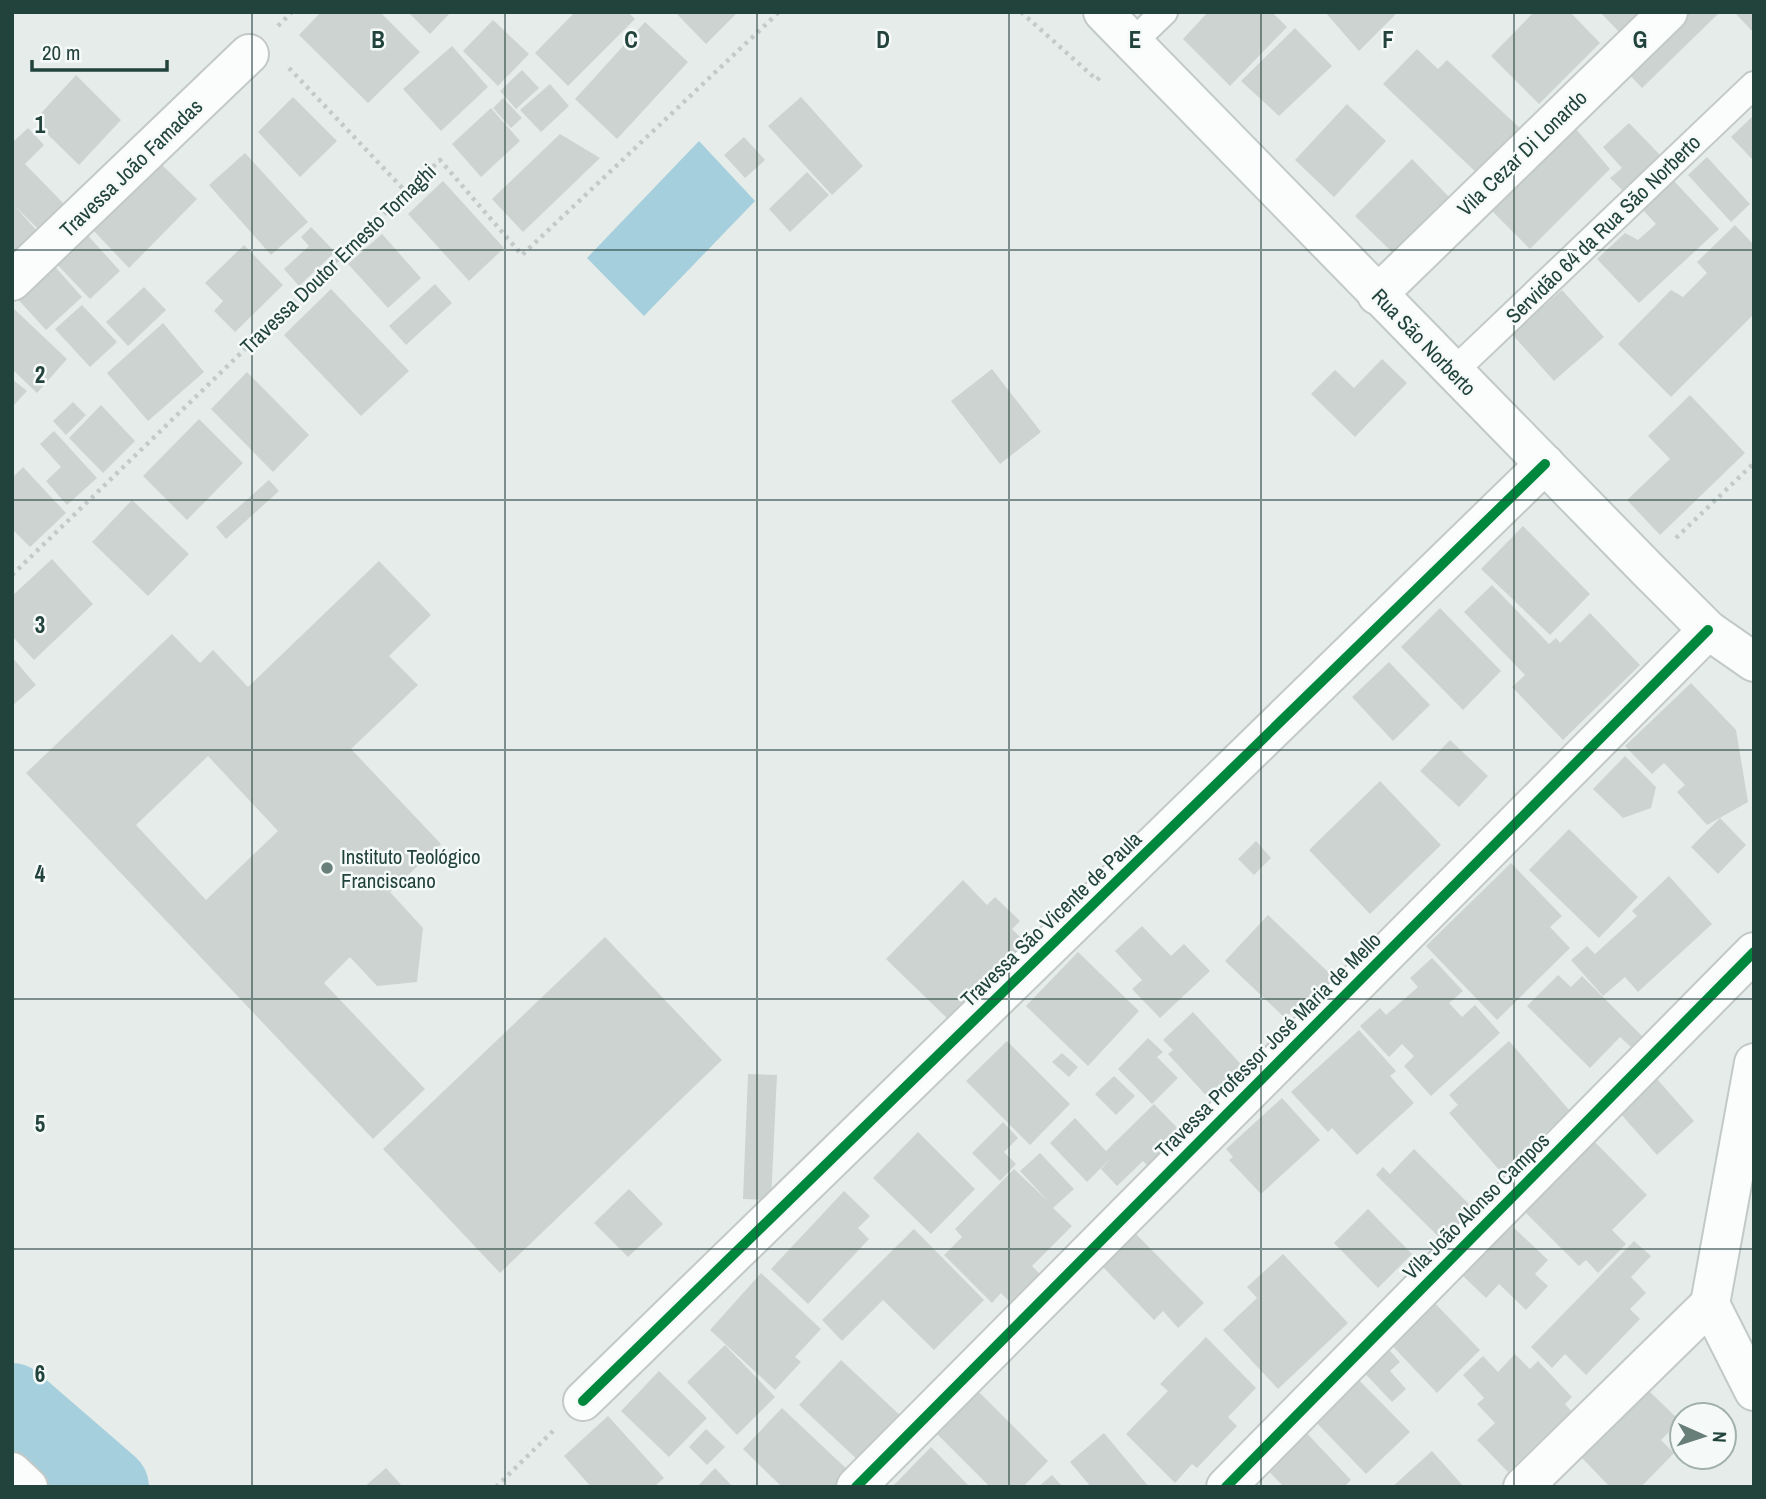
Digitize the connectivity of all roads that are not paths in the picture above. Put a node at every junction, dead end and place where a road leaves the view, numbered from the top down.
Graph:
1 (1103, 12) edge
2 (1164, 12) edge
3 (1668, 12) edge
4 (1133, 42) junction
5 (249, 54) road end
6 (1754, 85) edge
7 (12, 281) edge
8 (1377, 295) junction
9 (1452, 373) junction
10 (1545, 464) junction
11 (1708, 630) junction
12 (1754, 662) edge
13 (1754, 952) edge
14 (1754, 1063) edge
15 (1710, 1304) junction
16 (1754, 1391) edge
17 (583, 1401) road end
18 (12, 1472) edge
19 (28, 1487) edge
20 (856, 1487) edge
21 (1226, 1487) edge
22 (1523, 1487) edge

1 - 4 street, Rua São Norberto
2 - 4 lane
3 - 8 street, Vila Cezar Di Lonardo
4 - 8 street, Rua São Norberto
5 - 7 street, Travessa João Famadas
6 - 9 lane, Servidão 64 da Rua São Norberto
8 - 9 street, Rua São Norberto
9 - 10 street, Rua São Norberto
10 - 11 street, Rua São Norberto
10 - 17 street, Travessa São Vicente de Paula
11 - 12 street, Rua São Norberto
11 - 20 street, Travessa Professor José Maria de Mello
13 - 21 street, Vila João Alonso Campos
14 - 15 street
15 - 16 street
15 - 22 street
18 - 19 street

